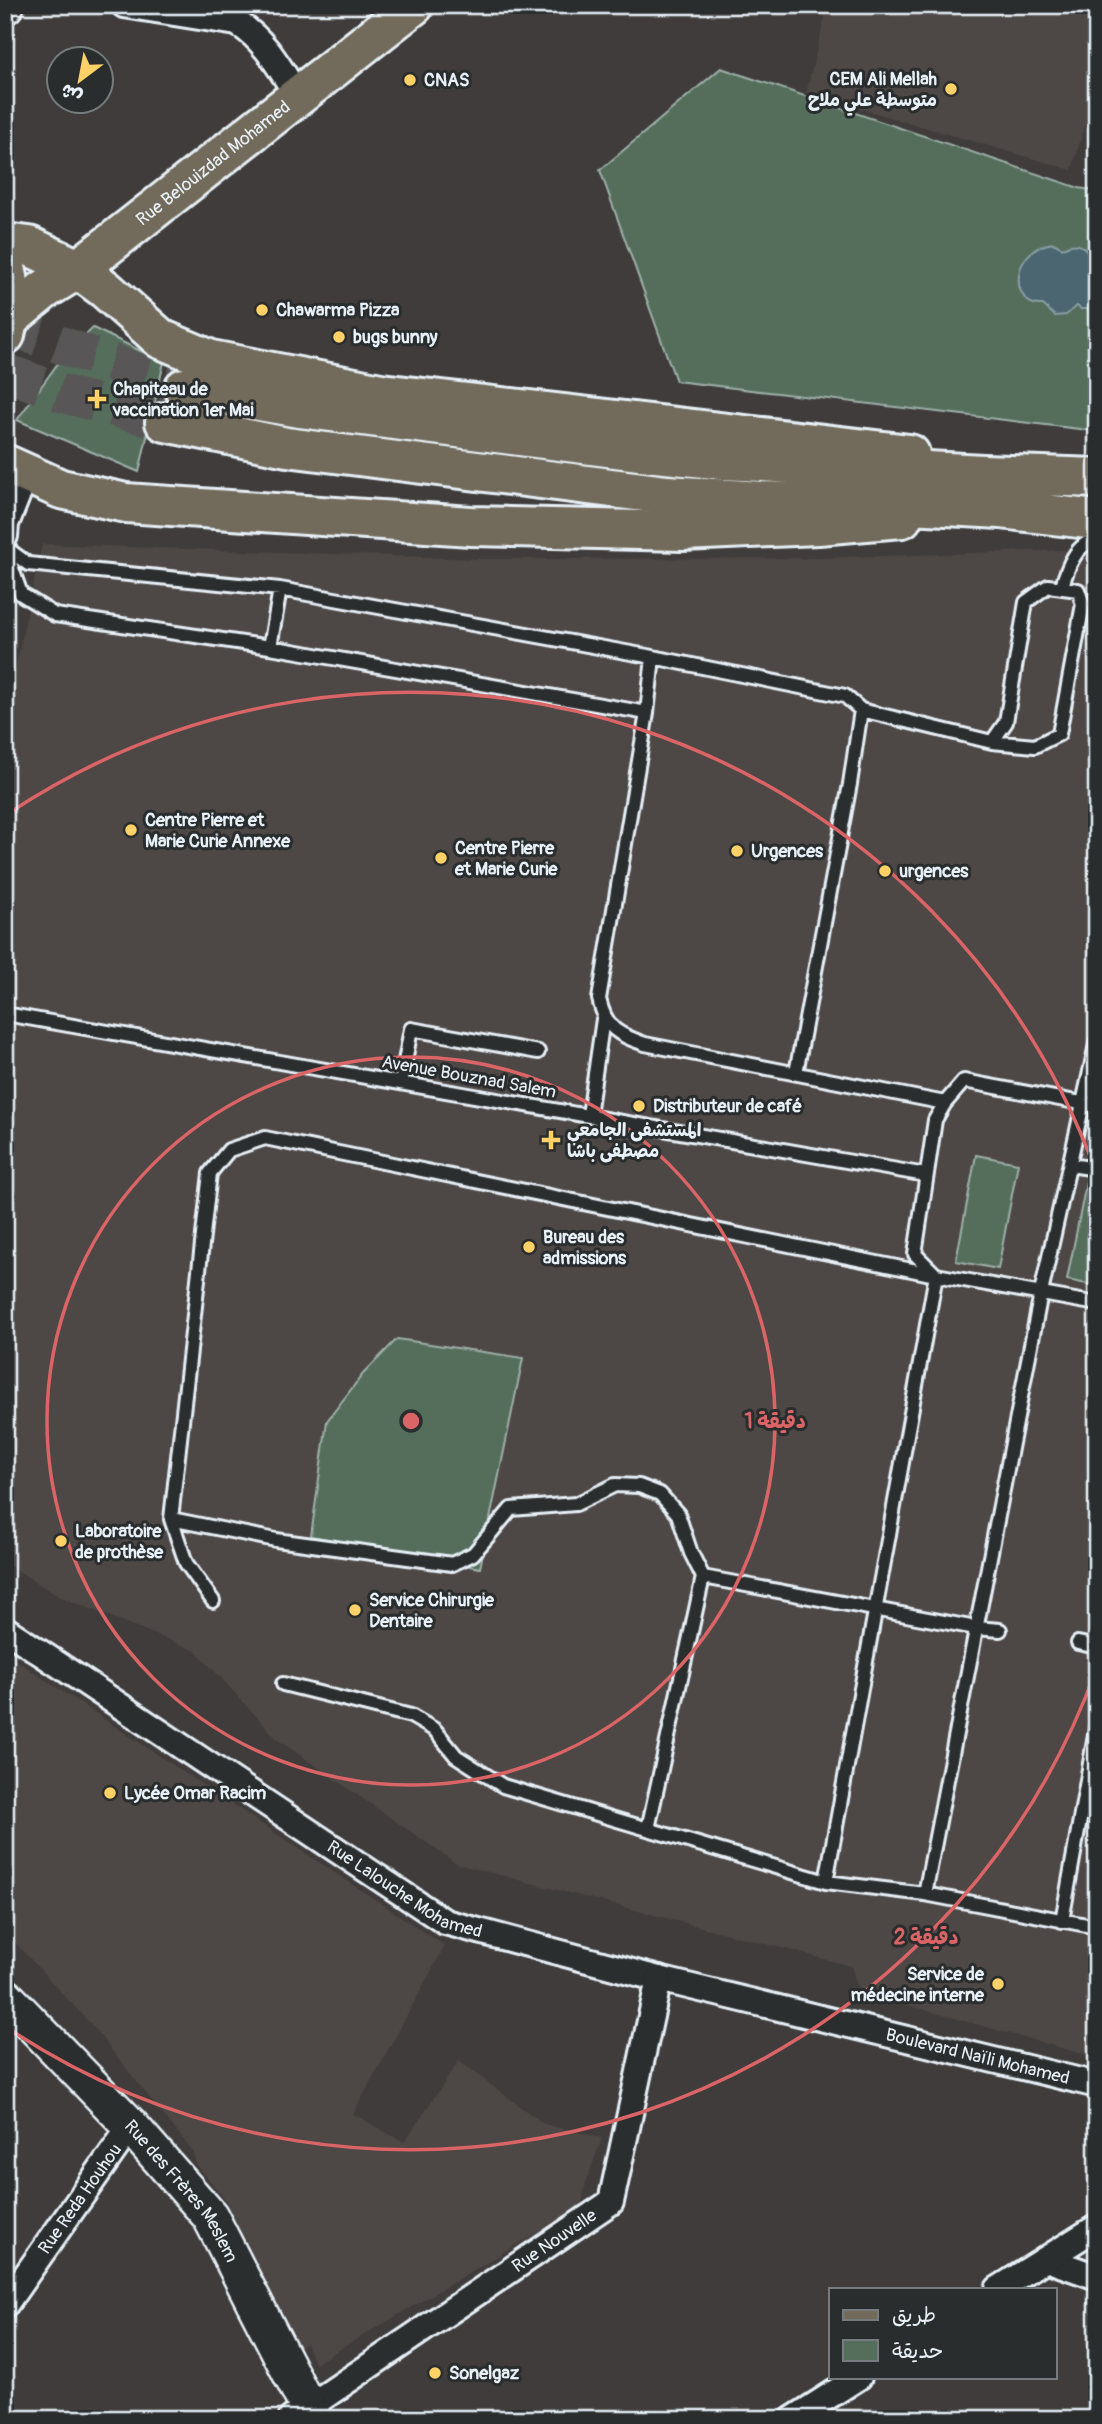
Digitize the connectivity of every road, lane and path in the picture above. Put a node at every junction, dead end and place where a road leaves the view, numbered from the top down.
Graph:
1 (124, 5) edge
2 (414, 5) edge
3 (298, 97) junction
4 (5, 243) edge
5 (5, 264) edge
6 (78, 269) junction
7 (7, 327) edge
8 (184, 388) tunnel mouth
9 (165, 422) tunnel mouth
10 (12, 472) edge
11 (1097, 476) edge
12 (1001, 509) junction
13 (1097, 520) edge
14 (5, 536) edge
15 (1097, 540) edge
16 (5, 548) edge
17 (1062, 586) junction
18 (281, 589) junction
19 (270, 647) junction
20 (653, 657) junction
21 (861, 710) junction
22 (647, 713) junction
23 (992, 742) junction
24 (5, 1014) edge
25 (603, 1018) junction
26 (1097, 1040) edge
27 (538, 1052) dead end
28 (796, 1073) junction
29 (401, 1083) junction
30 (945, 1103) junction
31 (1091, 1105) edge
32 (589, 1115) junction
33 (1070, 1166) junction
34 (1097, 1169) edge
35 (926, 1175) junction
36 (936, 1275) junction
37 (1041, 1293) junction
38 (1097, 1304) edge
39 (172, 1519) junction
40 (703, 1577) junction
41 (213, 1601) dead end
42 (876, 1610) junction
43 (976, 1628) junction
44 (5, 1629) edge
45 (1000, 1630) dead end
46 (1078, 1643) dead end
47 (1097, 1647) edge
48 (283, 1684) dead end
49 (1097, 1724) edge
50 (648, 1829) junction
51 (826, 1882) junction
52 (925, 1894) junction
53 (1062, 1922) junction
54 (1097, 1927) edge
55 (659, 1979) junction
56 (5, 1996) edge
57 (858, 2029) joint
58 (1097, 2085) edge
59 (131, 2126) junction
60 (1097, 2227) edge
61 (1046, 2259) junction
62 (1097, 2277) edge
63 (1000, 2288) edge
64 (5, 2305) edge
65 (857, 2378) edge
66 (304, 2415) edge
67 (793, 2419) edge

1 - 3 street
2 - 3 main road, Rue Belouizdad Mohamed
3 - 6 main road, Rue Belouizdad Mohamed
4 - 6 main road
5 - 7 main road
6 - 7 main road, Rue Belouizdad Mohamed
6 - 11 main road
8 - 11 main road
9 - 12 main road
10 - 12 main road
10 - 14 street
12 - 13 main road
15 - 17 lane
16 - 18 lane
16 - 19 lane
17 - 23 lane
17 - 23 lane
18 - 19 lane
18 - 20 lane
19 - 22 lane
20 - 21 lane
20 - 22 lane
21 - 23 lane
21 - 28 lane
22 - 25 lane
24 - 29 lane, Avenue Bouznad Salem
25 - 28 lane
25 - 32 lane
26 - 31 lane
27 - 29 lane
28 - 30 lane
29 - 32 lane, Avenue Bouznad Salem
30 - 31 lane
30 - 35 lane
31 - 33 lane
32 - 35 lane, Avenue Bouznad Salem
33 - 34 lane
33 - 37 lane
35 - 36 lane
36 - 37 lane
36 - 39 lane
36 - 42 lane
37 - 38 lane
37 - 43 lane
39 - 40 lane
39 - 41 lane
40 - 42 lane
40 - 50 lane
42 - 43 lane
42 - 51 lane
43 - 45 lane
43 - 52 lane
44 - 55 street, Rue Lalouche Mohamed
46 - 47 lane
48 - 50 lane
49 - 53 lane
50 - 51 lane
51 - 52 lane
52 - 53 lane
53 - 54 lane
55 - 57 street, Rue Lalouche Mohamed
55 - 66 street, Rue Nouvelle
56 - 59 street, Rue des Frères Meslem
57 - 58 street, Boulevard Naïli Mohamed
59 - 64 street, Rue Reda Houhou
59 - 66 street, Rue des Frères Meslem
60 - 61 street
61 - 62 street
61 - 63 street
65 - 67 street

